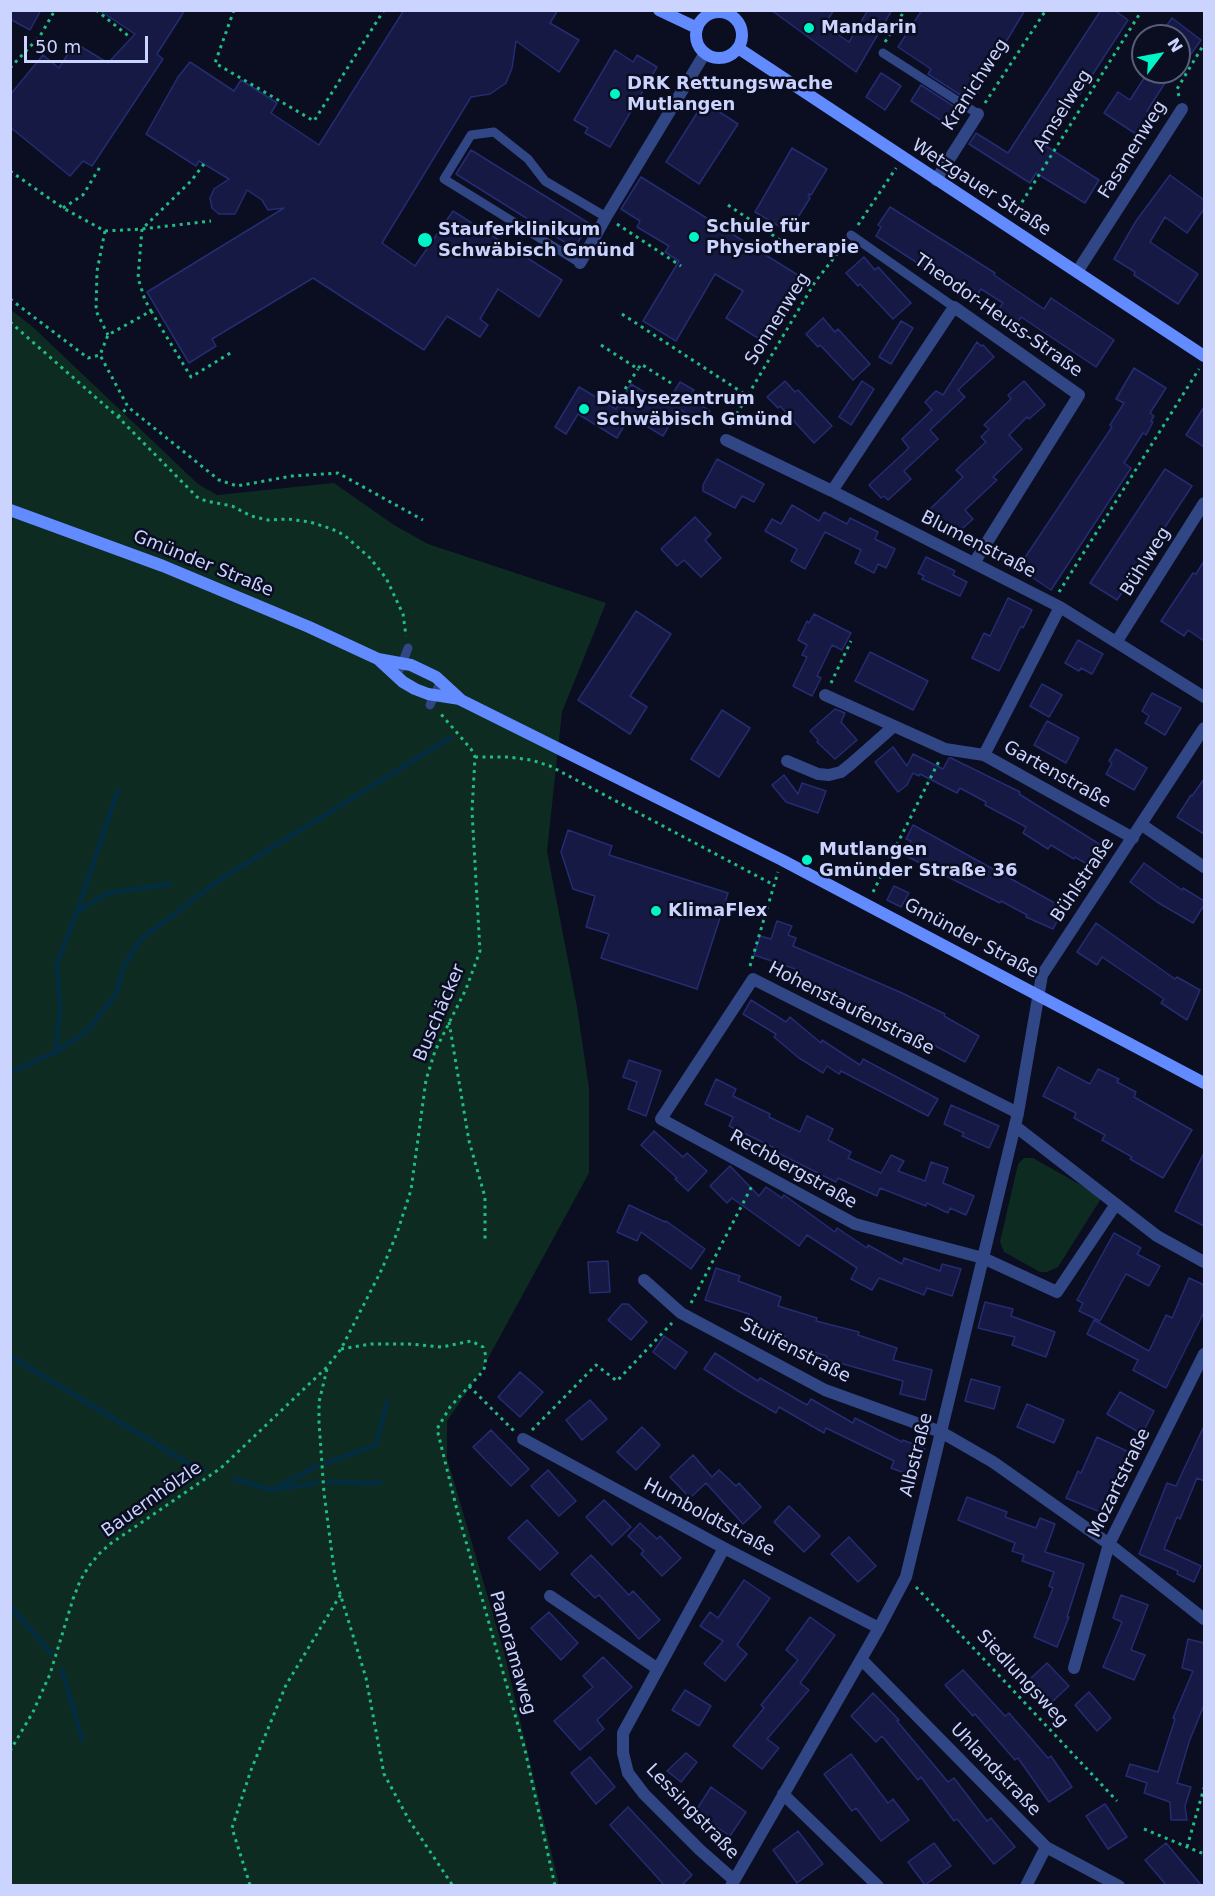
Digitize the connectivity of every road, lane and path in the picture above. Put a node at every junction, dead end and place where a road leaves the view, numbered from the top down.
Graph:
1 (55, 10) edge
2 (96, 10) edge
3 (234, 10) edge
4 (384, 10) edge
5 (659, 10) edge
6 (905, 10) edge
7 (1046, 10) edge
8 (1142, 10) edge
9 (728, 12) edge
10 (697, 28) junction
11 (130, 38) dead end
12 (1204, 44) edge
13 (738, 48) junction
14 (705, 53) junction
15 (883, 53) joint
16 (10, 68) edge
17 (1182, 109) joint
18 (978, 114) junction
19 (903, 158) junction
20 (204, 164) dead end
21 (100, 167) dead end
22 (10, 171) edge
23 (936, 180) junction
24 (728, 205) dead end
25 (63, 208) junction
26 (606, 217) junction
27 (211, 221) dead end
28 (1007, 226) junction
29 (142, 230) junction
30 (105, 231) junction
31 (851, 235) junction
32 (786, 243) dead end
33 (580, 263) joint
34 (681, 266) dead end
35 (1077, 272) junction
36 (10, 299) edge
37 (954, 307) junction
38 (151, 311) junction
39 (622, 314) dead end
40 (10, 322) edge
41 (108, 335) junction
42 (601, 345) dead end
43 (232, 352) dead end
44 (100, 355) junction
45 (1204, 358) edge
46 (638, 369) junction
47 (674, 385) dead end
48 (625, 389) dead end
49 (747, 395) junction
50 (128, 407) junction
51 (118, 417) junction
52 (726, 440) joint
53 (832, 491) junction
54 (1204, 503) edge
55 (10, 510) edge
56 (423, 520) dead end
57 (974, 563) junction
58 (1056, 605) junction
59 (1117, 641) junction
60 (851, 642) dead end
61 (408, 648) joint
62 (378, 659) junction
63 (403, 664) junction
64 (397, 676) junction
65 (441, 681) junction
66 (825, 695) joint
67 (1204, 697) edge
68 (433, 700) junction
69 (461, 700) junction
70 (894, 726) junction
71 (1204, 728) edge
72 (984, 755) junction
73 (475, 757) junction
74 (787, 761) dead end
75 (938, 762) dead end
76 (1142, 825) junction
77 (1133, 838) junction
78 (1204, 867) edge
79 (778, 870) dead end
80 (774, 885) junction
81 (867, 904) junction
82 (753, 979) junction
83 (1038, 995) junction
84 (449, 1021) junction
85 (1204, 1083) edge
86 (1018, 1113) junction
87 (661, 1119) joint
88 (1015, 1126) junction
89 (759, 1172) junction
90 (1116, 1204) junction
91 (485, 1240) dead end
92 (983, 1258) junction
93 (1204, 1262) edge
94 (644, 1280) dead end
95 (364, 1306) joint
96 (681, 1313) junction
97 (341, 1348) junction
98 (1204, 1354) edge
99 (327, 1367) junction
100 (469, 1386) junction
101 (941, 1432) junction
102 (523, 1439) junction
103 (1109, 1544) junction
104 (724, 1548) junction
105 (906, 1577) junction
106 (341, 1594) junction
107 (550, 1596) dead end
108 (1204, 1619) edge
109 (879, 1628) junction
110 (861, 1659) junction
111 (1074, 1668) dead end
112 (658, 1669) junction
113 (10, 1751) edge
114 (1204, 1788) edge
115 (783, 1794) junction
116 (1117, 1801) dead end
117 (1144, 1829) dead end
118 (1046, 1847) junction
119 (1187, 1847) junction
120 (1204, 1854) edge
121 (732, 1883) edge
122 (250, 1886) edge
123 (453, 1886) edge
124 (555, 1886) edge
125 (878, 1886) edge
126 (1026, 1886) edge
127 (1119, 1886) edge

1 - 16 path
2 - 11 path
3 - 4 path
5 - 10 street
6 - 15 path
7 - 18 path, Kranichweg
8 - 28 path, Amselweg
9 - 10 street
9 - 13 street
10 - 14 street
12 - 17 path, Fasanenweg
13 - 14 street
13 - 19 street, Wetzgauer Straße
14 - 26 street
15 - 18 lane
17 - 35 street, Fasanenweg
18 - 23 street, Kranichweg
19 - 23 street, Wetzgauer Straße
19 - 31 path, Sonnenweg
20 - 29 path
21 - 25 path
22 - 25 path
23 - 28 street, Wetzgauer Straße
24 - 32 path
25 - 30 path
26 - 33 street
26 - 33 lane
26 - 34 path
27 - 29 path
28 - 35 street, Wetzgauer Straße
29 - 30 path
29 - 38 path
30 - 41 path
31 - 37 lane, Theodor-Heuss-Straße
31 - 49 path, Sonnenweg
35 - 45 street, Wetzgauer Straße
36 - 44 path
37 - 53 street
37 - 57 street, Theodor-Heuss-Straße
38 - 41 path
38 - 43 path
39 - 49 path
40 - 51 path
41 - 44 path
42 - 46 path
44 - 50 path
45 - 58 path
46 - 47 path
46 - 48 path
49 - 52 path, Sonnenweg
50 - 51 path
50 - 56 path
51 - 61 path
52 - 53 street, Blumenstraße
53 - 57 street, Blumenstraße
54 - 59 street, Bühlweg
55 - 62 street, Gmünder Straße
57 - 58 street, Blumenstraße
58 - 59 street, Blumenstraße
58 - 72 street, Gartenstraße
59 - 67 street, Blumenstraße
60 - 66 path
61 - 63 lane
62 - 63 street, Gmünder Straße
62 - 64 street, Gmünder Straße
63 - 64 lane
63 - 65 street, Gmünder Straße
64 - 68 street, Gmünder Straße
65 - 68 lane
65 - 69 street, Gmünder Straße
66 - 70 street
68 - 69 street, Gmünder Straße
68 - 73 path
69 - 81 street, Gmünder Straße
70 - 72 street
70 - 74 street
71 - 76 street, Bühlstraße
72 - 77 street, Gartenstraße
73 - 80 path
73 - 84 path, Buschäcker
75 - 81 path
76 - 77 street, Bühlstraße
76 - 78 street
77 - 83 street, Bühlstraße
79 - 80 path
80 - 82 path
81 - 83 street, Gmünder Straße
82 - 86 street, Hohenstaufenstraße
82 - 87 street, Hohenstaufenstraße
83 - 85 street, Gmünder Straße
83 - 86 street, Albstraße
84 - 91 path
84 - 95 path, Buschäcker
86 - 88 street, Albstraße
87 - 89 street, Rechbergstraße
88 - 90 street
88 - 92 street, Albstraße
89 - 92 street, Rechbergstraße
89 - 96 path
90 - 92 street, Rechbergstraße
90 - 93 street
92 - 101 street, Albstraße
94 - 96 street, Stuifenstraße
95 - 97 path, Bauernhölzle
96 - 101 street, Stuifenstraße
96 - 102 path
97 - 99 path, Bauernhölzle
97 - 100 path
98 - 103 street, Mozartstraße
99 - 106 path
99 - 113 path, Bauernhölzle
100 - 102 path
100 - 124 path, Panoramaweg
101 - 103 street, Stuifenstraße
101 - 105 street, Albstraße
102 - 104 street, Humboldtstraße
103 - 108 street, Stuifenstraße
103 - 111 street, Mozartstraße
104 - 109 street, Humboldtstraße
104 - 112 street, Lessingstraße
105 - 109 street, Albstraße
105 - 116 path, Siedlungsweg
106 - 122 path
106 - 123 path
107 - 112 street
109 - 110 street, Albstraße
110 - 115 street, Albstraße
110 - 118 street, Uhlandstraße
112 - 121 street, Lessingstraße
114 - 119 path
115 - 121 street, Albstraße
115 - 125 street
117 - 119 path
118 - 126 street
118 - 127 street, Uhlandstraße
119 - 120 path

